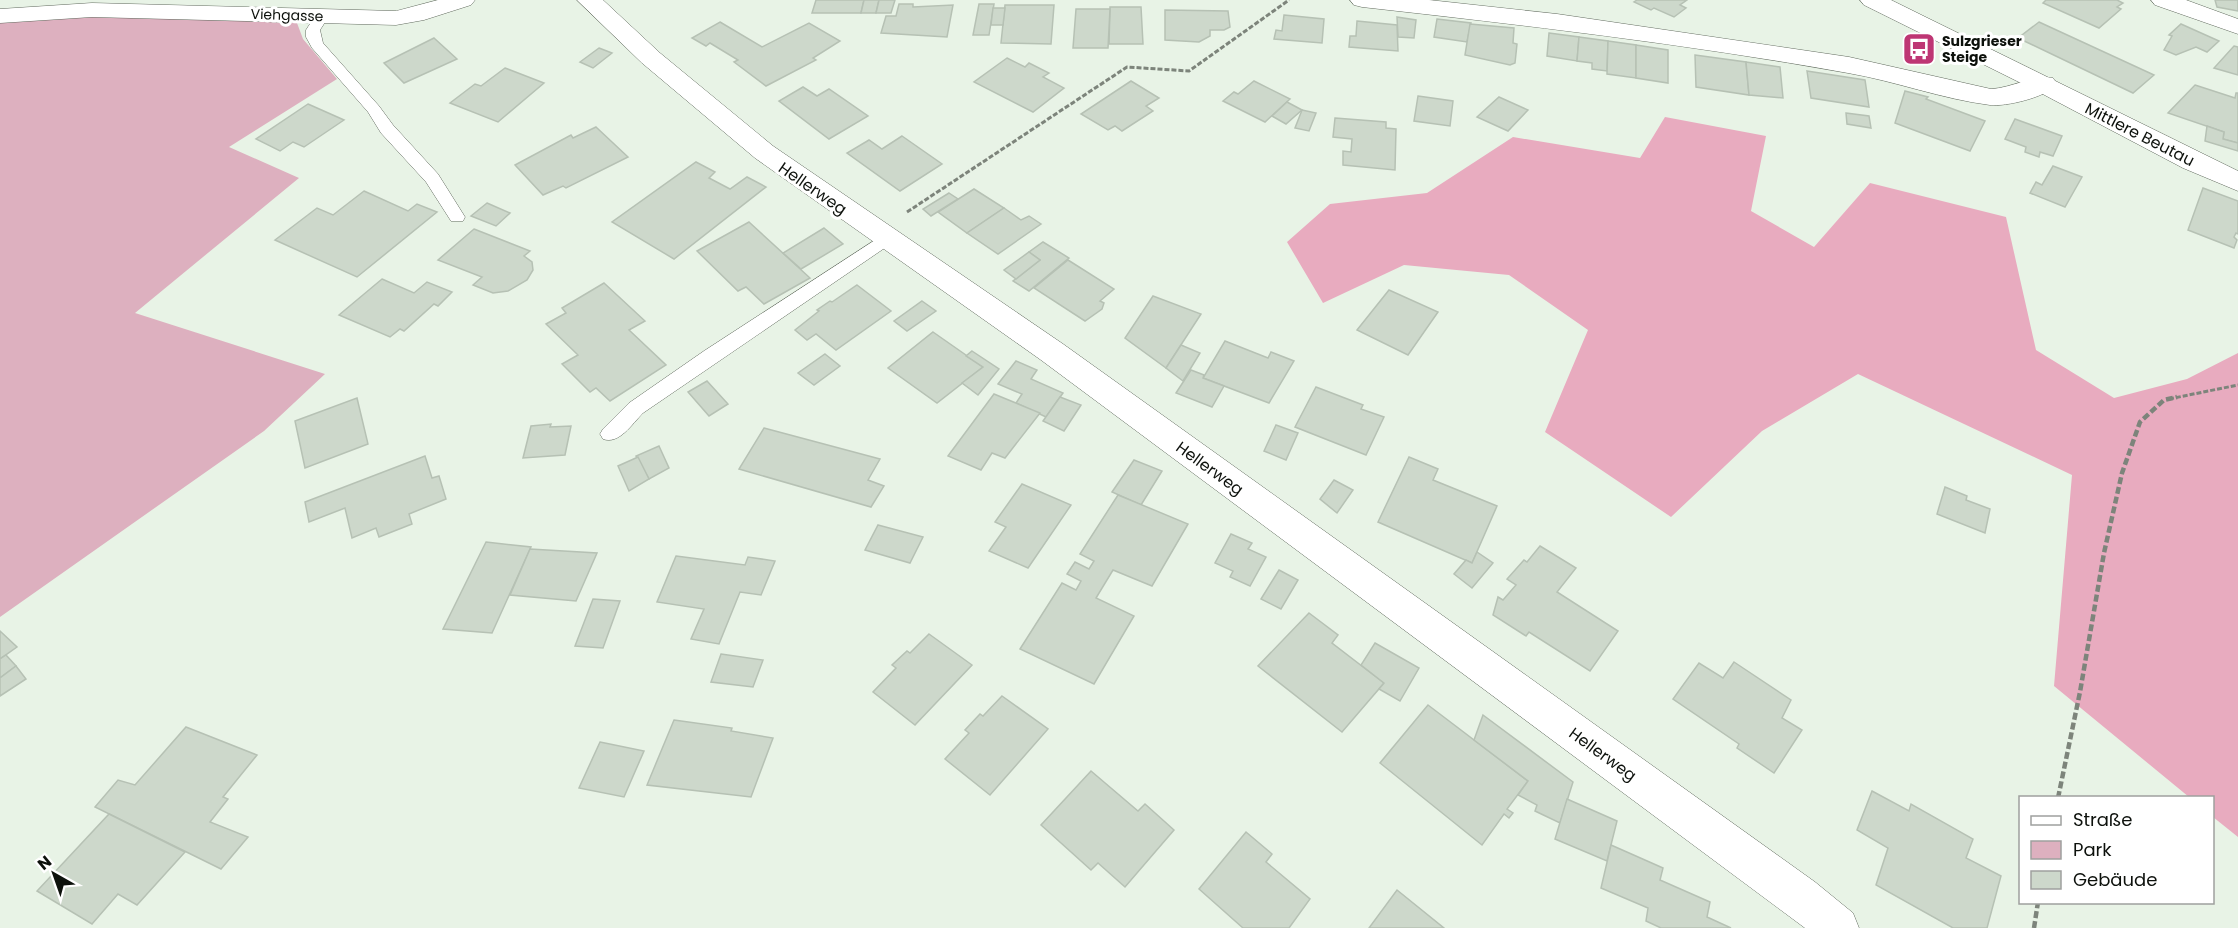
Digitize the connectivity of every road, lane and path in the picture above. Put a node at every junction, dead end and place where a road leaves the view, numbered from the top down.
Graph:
1 (463, 0) edge
2 (589, 0) edge
3 (1289, 0) edge
4 (1362, 0) edge
5 (1872, 0) edge
6 (2163, 0) edge
7 (0, 16) edge
8 (322, 16) junction
9 (2238, 27) edge
10 (2043, 84) junction
11 (2238, 182) edge
12 (457, 217) dead end
13 (881, 235) junction
14 (2238, 385) edge
15 (610, 434) dead end
16 (2058, 796) edge
17 (2038, 904) edge
18 (1838, 928) edge
19 (2034, 928) edge

1 - 8 street, Viehgasse
2 - 13 street, Hellerweg
3 - 13 path
4 - 10 street
5 - 10 street, Mittlere Beutau
6 - 9 street
7 - 8 street, Viehgasse
8 - 12 lane
10 - 11 street, Mittlere Beutau
13 - 15 lane
13 - 18 street, Hellerweg
14 - 16 path
17 - 19 path

